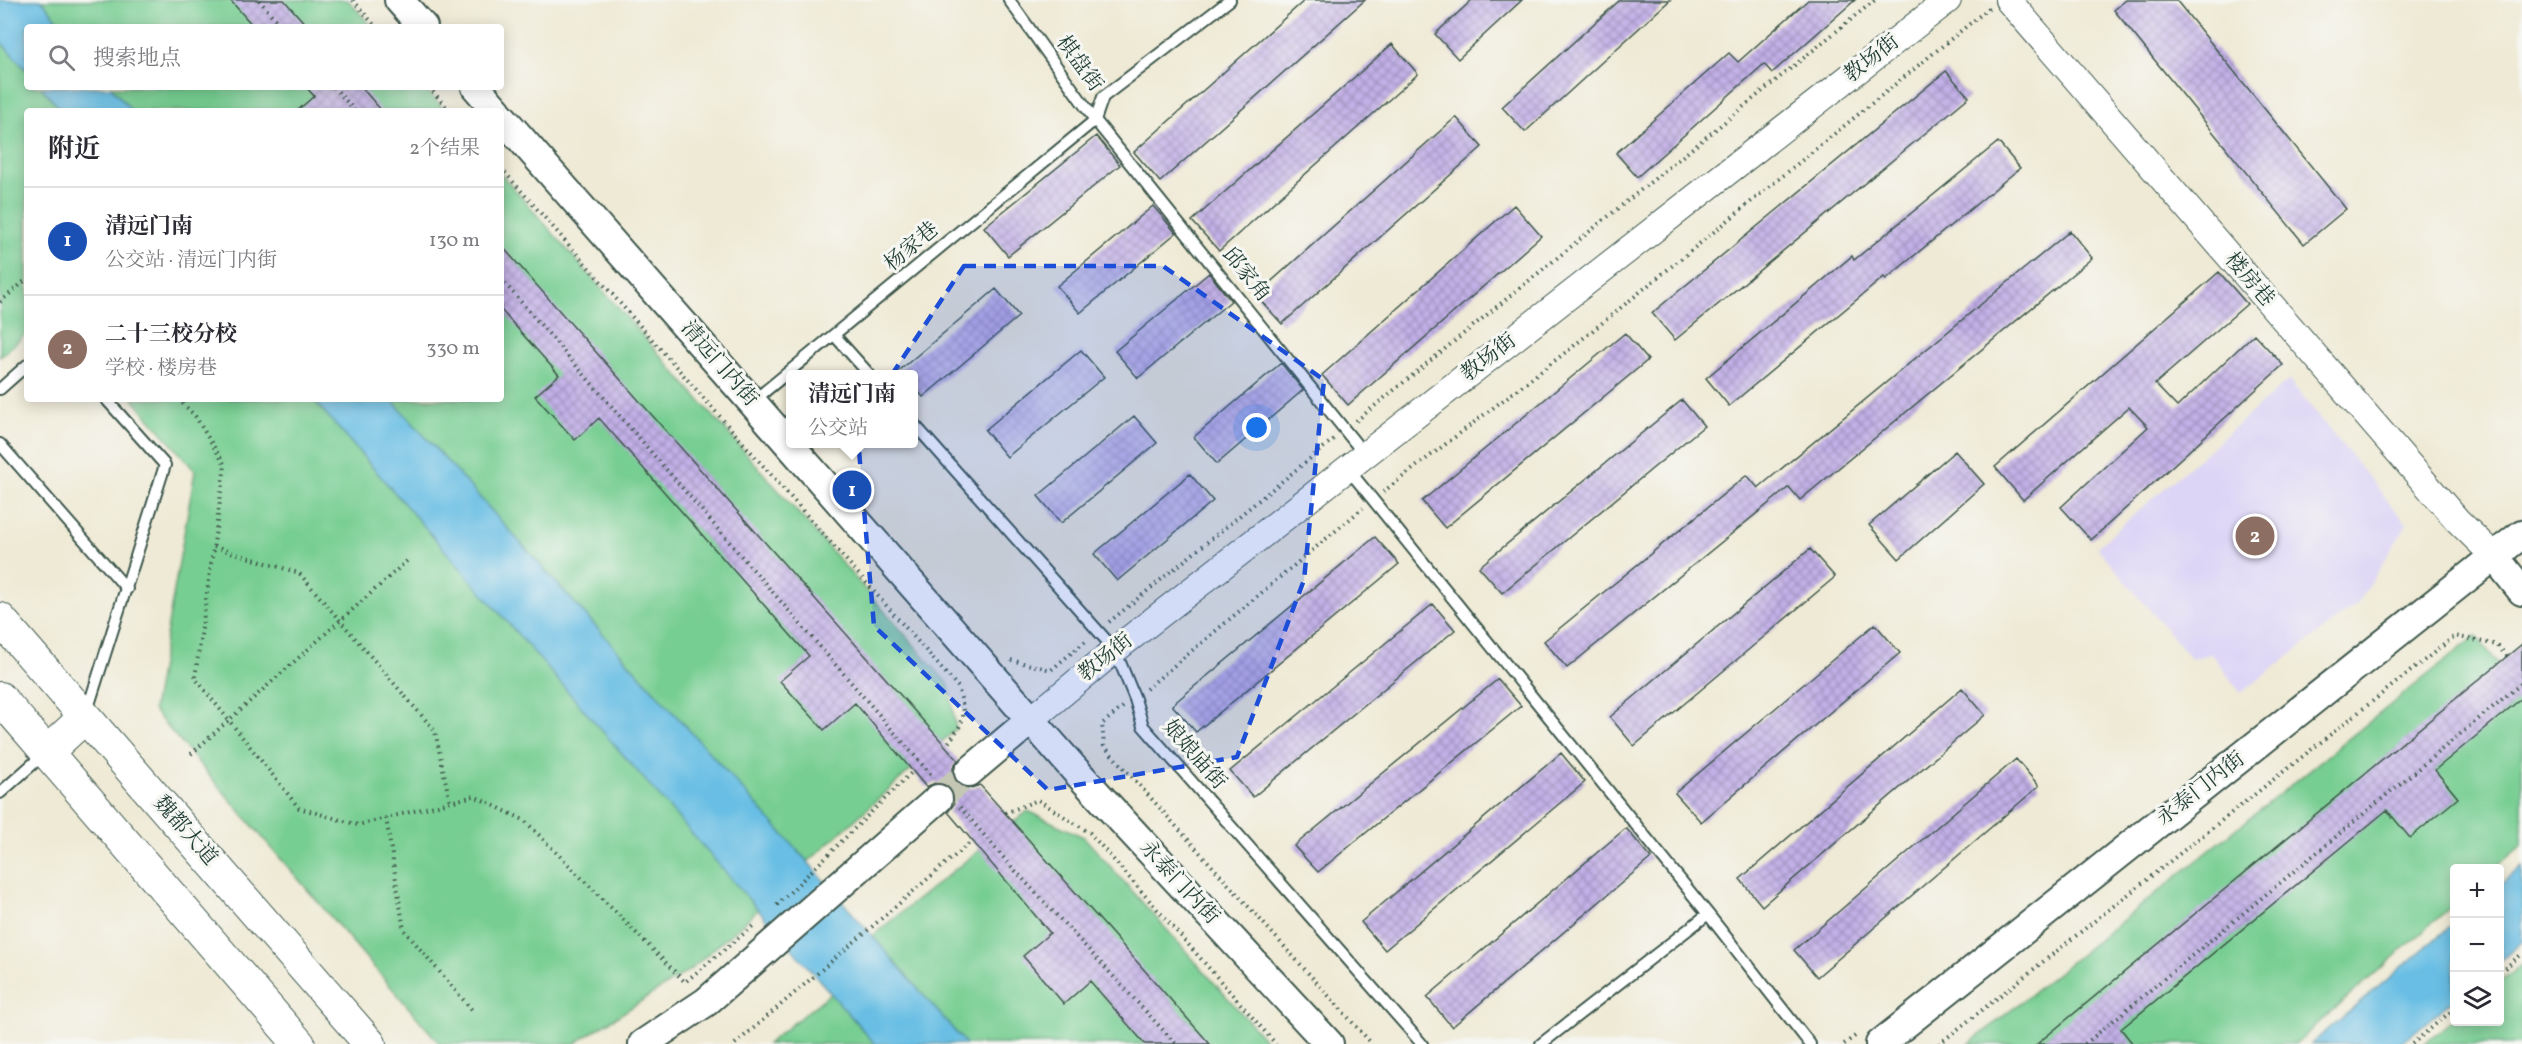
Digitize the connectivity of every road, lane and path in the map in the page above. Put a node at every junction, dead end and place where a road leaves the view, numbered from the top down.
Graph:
1 (259, 0) edge
2 (353, 0) edge
3 (399, 0) edge
4 (1009, 0) edge
5 (1230, 0) edge
6 (1875, 0) edge
7 (1948, 0) edge
8 (1999, 4) edge
9 (279, 24) edge
10 (373, 24) edge
11 (420, 24) edge
12 (337, 90) edge
13 (432, 90) edge
14 (479, 90) edge
15 (352, 108) edge
16 (447, 108) edge
17 (494, 108) edge
18 (504, 119) edge
19 (1095, 120) junction
20 (504, 171) edge
21 (24, 282) edge
22 (504, 282) edge
23 (0, 302) edge
24 (835, 336) junction
25 (24, 368) edge
26 (792, 370) edge
27 (865, 370) edge
28 (786, 375) edge
29 (0, 389) edge
30 (109, 402) edge
31 (181, 402) edge
32 (752, 402) junction
33 (918, 428) edge
34 (1346, 430) junction
35 (786, 440) edge
36 (0, 444) edge
37 (793, 448) edge
38 (1356, 461) junction
39 (1373, 500) junction
40 (2522, 534) edge
41 (214, 546) junction
42 (2494, 556) junction
43 (408, 560) dead end
44 (127, 589) junction
45 (2522, 591) edge
46 (0, 618) edge
47 (339, 620) junction
48 (1098, 631) junction
49 (1114, 650) junction
50 (2507, 656) dead end
51 (1051, 670) dead end
52 (2522, 683) edge
53 (0, 698) edge
54 (1135, 699) junction
55 (85, 717) junction
56 (1032, 719) junction
57 (230, 721) junction
58 (946, 746) dead end
59 (46, 752) junction
60 (190, 754) dead end
61 (914, 770) dead end
62 (969, 772) tunnel mouth
63 (0, 793) edge
64 (944, 794) junction
65 (450, 802) junction
66 (1005, 813) dead end
67 (386, 818) junction
68 (972, 841) dead end
69 (773, 908) dead end
70 (1708, 914) junction
71 (756, 923) dead end
72 (2522, 954) edge
73 (2504, 968) edge
74 (472, 1010) dead end
75 (2450, 1012) edge
76 (737, 1043) edge
77 (299, 1044) edge
78 (370, 1044) edge
79 (643, 1044) edge
80 (1176, 1044) edge
81 (1276, 1044) edge
82 (1329, 1044) edge
83 (1372, 1044) edge
84 (1422, 1044) edge
85 (1541, 1044) edge
86 (1810, 1044) edge
87 (1880, 1044) edge
88 (1939, 1044) edge
89 (2085, 1044) edge
90 (2412, 1044) edge

1 - 9 path
2 - 10 path
3 - 11 main road
4 - 19 lane, 棋盘街
5 - 19 lane
6 - 34 path
7 - 38 street, 教场街
8 - 39 path
8 - 42 street, 楼房巷
12 - 15 path
13 - 16 path
14 - 17 main road
18 - 32 main road, 清远门内街
19 - 24 lane, 杨家巷
19 - 34 lane, 邱家角
20 - 58 path
21 - 23 path
22 - 64 path
24 - 26 lane, 杨家巷
24 - 27 lane
25 - 29 lane
28 - 32 lane, 杨家巷
30 - 44 lane
31 - 41 path
32 - 35 main road, 清远门内街
33 - 48 lane, 娘娘庙街
34 - 38 lane, 邱家角
34 - 48 path
36 - 44 lane
37 - 56 main road, 清远门内街
38 - 39 lane, 邱家角
38 - 49 street, 教场街
39 - 54 path
39 - 70 lane, 邱家角
40 - 42 main road, 永泰门内街
41 - 47 path
41 - 57 path
42 - 45 main road
42 - 87 main road, 永泰门内街
43 - 47 path
44 - 55 lane
46 - 55 main road, 魏都大道
47 - 57 path
47 - 65 path
48 - 49 lane, 娘娘庙街
48 - 51 path
49 - 54 lane, 娘娘庙街
49 - 56 street, 教场街
50 - 88 path
52 - 89 path
53 - 59 main road
54 - 83 path
54 - 84 lane, 娘娘庙街
55 - 59 main road
55 - 78 main road, 魏都大道
56 - 62 main road
56 - 82 main road, 永泰门内街
57 - 60 path
57 - 67 path
59 - 63 lane
59 - 77 main road
61 - 69 path
64 - 79 main road
64 - 80 path
65 - 67 path
65 - 71 path
66 - 81 path
67 - 74 path
68 - 76 path
70 - 85 lane
70 - 86 lane, 邱家角
72 - 73 path
75 - 90 path

